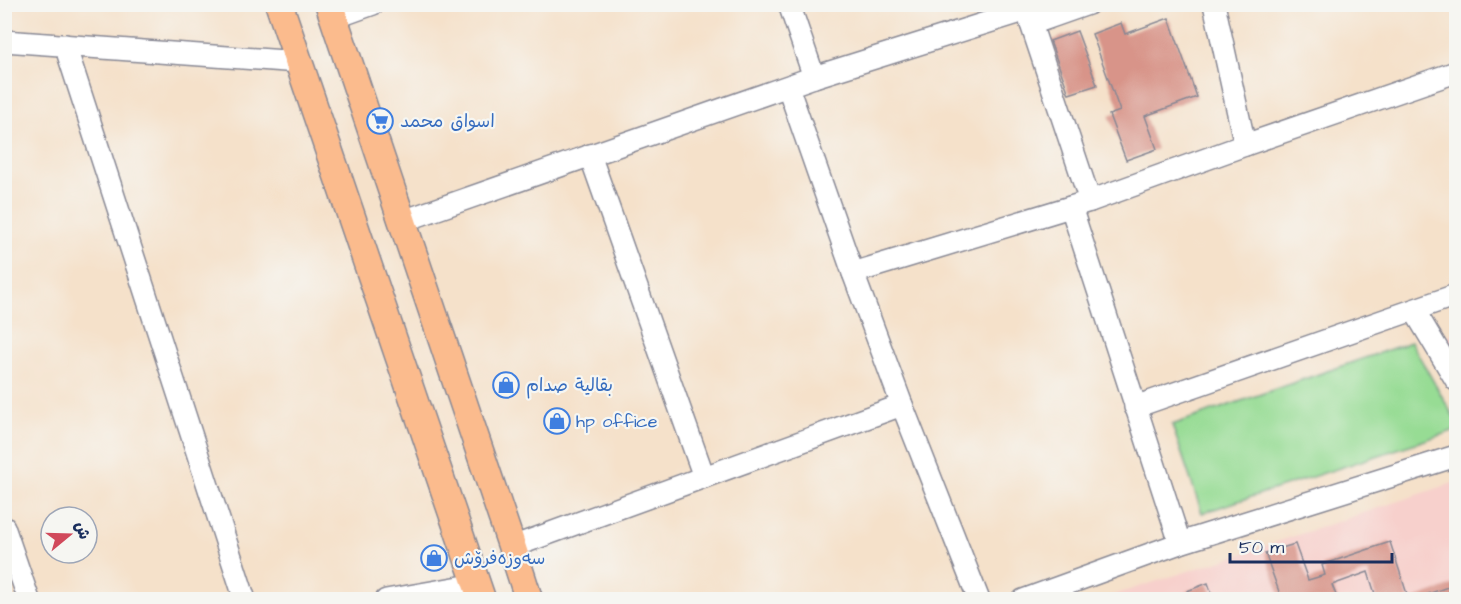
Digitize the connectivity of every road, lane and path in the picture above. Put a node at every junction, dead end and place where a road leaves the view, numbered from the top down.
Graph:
1 (279, 4) edge
2 (373, 4) edge
3 (789, 4) edge
4 (1088, 4) edge
5 (1214, 4) edge
6 (332, 11) edge
7 (1028, 13) edge
8 (4, 41) edge
9 (65, 45) junction
10 (298, 62) junction
11 (1456, 72) edge
12 (813, 77) junction
13 (788, 87) junction
14 (1245, 145) junction
15 (590, 155) junction
16 (1080, 204) junction
17 (403, 221) junction
18 (853, 273) junction
19 (1456, 295) edge
20 (1414, 310) junction
21 (1456, 380) edge
22 (902, 405) junction
23 (1135, 407) junction
24 (1456, 456) edge
25 (704, 477) junction
26 (4, 527) edge
27 (1180, 543) junction
28 (513, 547) junction
29 (480, 592) edge
30 (29, 600) edge
31 (245, 600) edge
32 (386, 600) edge
33 (529, 600) edge
34 (979, 600) edge
35 (1023, 600) edge

1 - 10 main road
2 - 6 street
3 - 12 street
4 - 7 street
5 - 14 street
6 - 17 main road
7 - 12 street
7 - 16 street
8 - 9 street
9 - 10 street
9 - 31 street
10 - 29 main road
11 - 14 street
12 - 13 street
13 - 15 street
13 - 18 street
14 - 16 street
15 - 17 street
15 - 25 street
16 - 18 street
16 - 23 street
17 - 28 main road
18 - 22 street
19 - 20 street
20 - 21 street
20 - 23 street
22 - 25 street
22 - 34 street
23 - 27 street
24 - 27 street
25 - 28 street
26 - 30 street
27 - 35 street
28 - 33 main road
29 - 32 street

